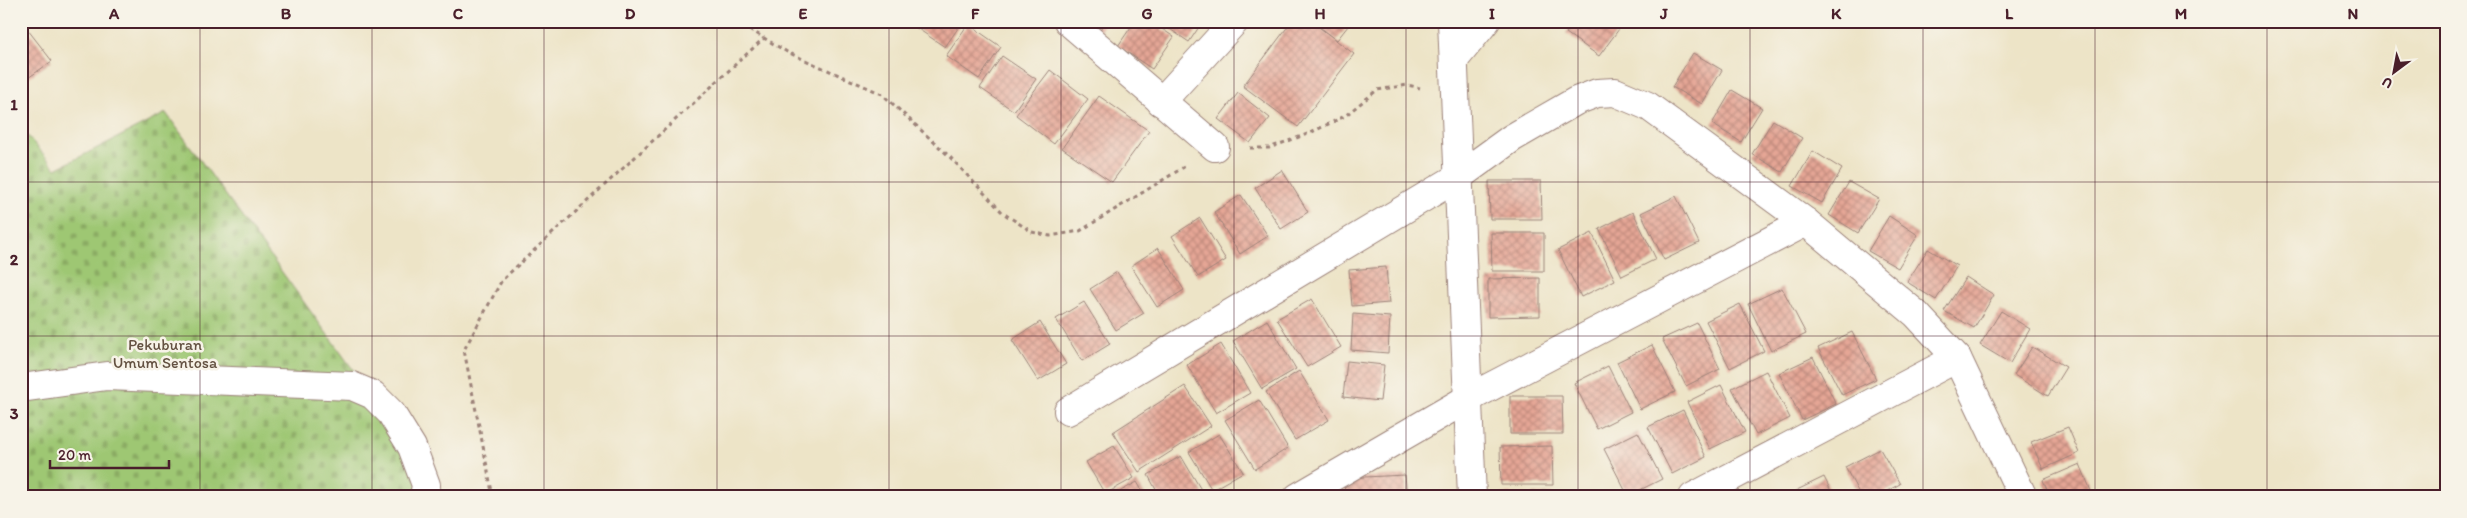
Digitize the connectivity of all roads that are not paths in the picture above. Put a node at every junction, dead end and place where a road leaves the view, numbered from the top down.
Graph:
1 (1068, 21) edge
2 (1234, 21) edge
3 (1452, 21) edge
4 (1486, 21) edge
5 (1454, 60) junction
6 (1161, 102) junction
7 (1214, 147) road end
8 (1458, 177) junction
9 (1806, 222) junction
10 (1957, 358) junction
11 (21, 388) edge
12 (1467, 399) junction
13 (1068, 411) dead end
14 (424, 497) edge
15 (1298, 497) edge
16 (1472, 497) edge
17 (1693, 497) edge
18 (2024, 497) edge

1 - 6 street
2 - 6 street
3 - 5 street
4 - 5 street
5 - 8 street
6 - 7 street
8 - 9 street
8 - 12 street
8 - 13 street
9 - 10 street
9 - 12 street
10 - 17 street
10 - 18 street
11 - 14 street
12 - 15 street
12 - 16 street

